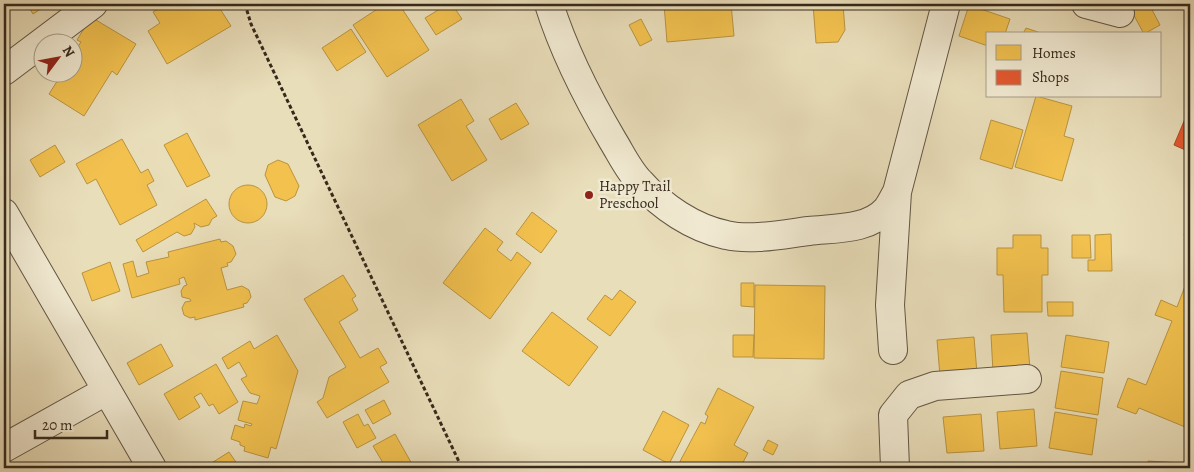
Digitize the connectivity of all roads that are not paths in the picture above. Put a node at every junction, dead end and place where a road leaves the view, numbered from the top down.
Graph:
1 (93, 4) edge
2 (549, 4) edge
3 (946, 4) edge
4 (1086, 4) edge
5 (1120, 13) dead end
6 (4, 71) edge
7 (897, 192) junction
8 (4, 213) edge
9 (893, 350) dead end
10 (1027, 379) dead end
11 (106, 392) junction
12 (4, 448) edge
13 (152, 468) edge
14 (894, 468) edge

1 - 6 street
2 - 7 street
3 - 7 street
4 - 5 street
7 - 9 street
8 - 11 street
10 - 14 street
11 - 12 street
11 - 13 street

